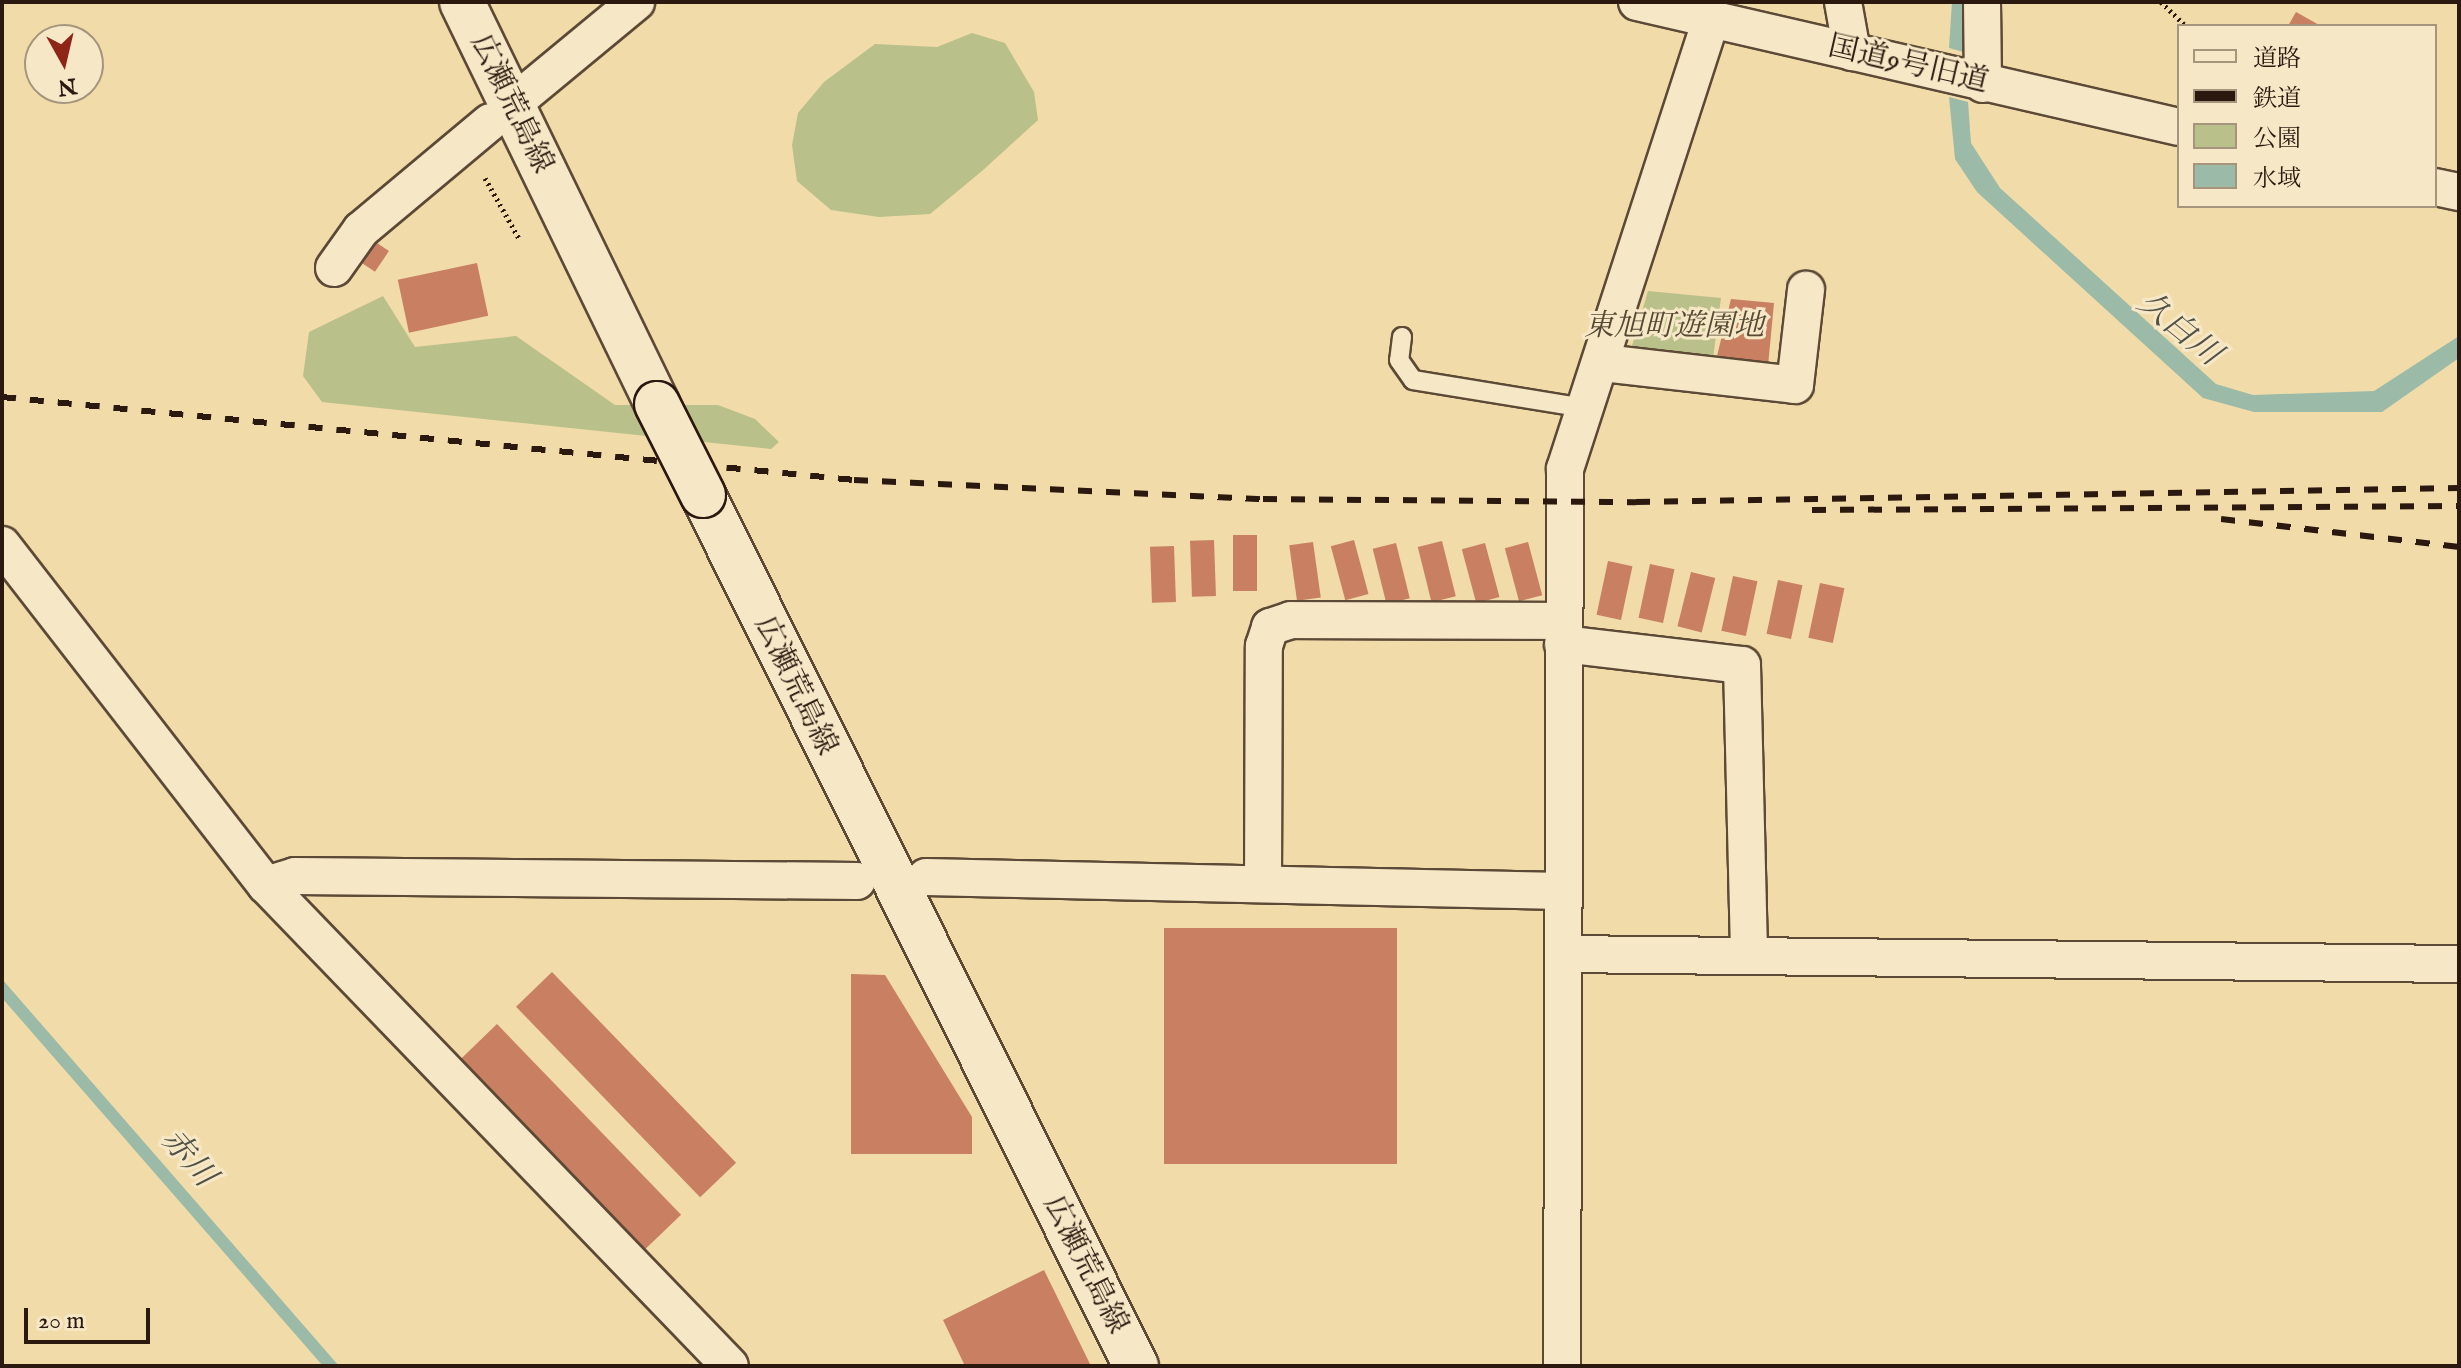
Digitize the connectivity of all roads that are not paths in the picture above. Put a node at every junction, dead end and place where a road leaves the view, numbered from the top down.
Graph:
1 (462, 2) edge
2 (636, 2) edge
3 (1637, 2) edge
4 (1843, 2) edge
5 (1982, 2) edge
6 (1711, 20) junction
7 (1852, 52) junction
8 (1983, 84) junction
9 (526, 93) dead end
10 (2177, 127) edge
11 (478, 132) road end
12 (2437, 187) edge
13 (2459, 192) edge
14 (334, 268) dead end
15 (1806, 290) dead end
16 (1402, 337) dead end
17 (1603, 363) junction
18 (1584, 408) junction
19 (2, 545) edge
20 (1563, 633) junction
21 (926, 877) dead end
22 (857, 881) dead end
23 (1263, 884) junction
24 (266, 885) junction
25 (1562, 891) junction
26 (1563, 954) junction
27 (1749, 956) junction
28 (2459, 964) edge
29 (730, 1366) edge
30 (1136, 1366) edge
31 (1562, 1366) edge

1 - 30 main road, 広瀬荒島線, bridge
2 - 9 street
3 - 6 street, 国道9号旧道
4 - 7 street
5 - 8 street
6 - 7 street, 国道9号旧道
6 - 17 street
7 - 8 street, 国道9号旧道
8 - 10 street, 国道9号旧道
11 - 14 street
12 - 13 street
15 - 17 street
16 - 18 lane
17 - 18 street
18 - 20 street
19 - 24 street
20 - 23 street
20 - 25 street
20 - 27 street
21 - 23 street
22 - 24 street
23 - 25 street
24 - 29 street
25 - 26 street
26 - 27 street
26 - 31 street
27 - 28 street

